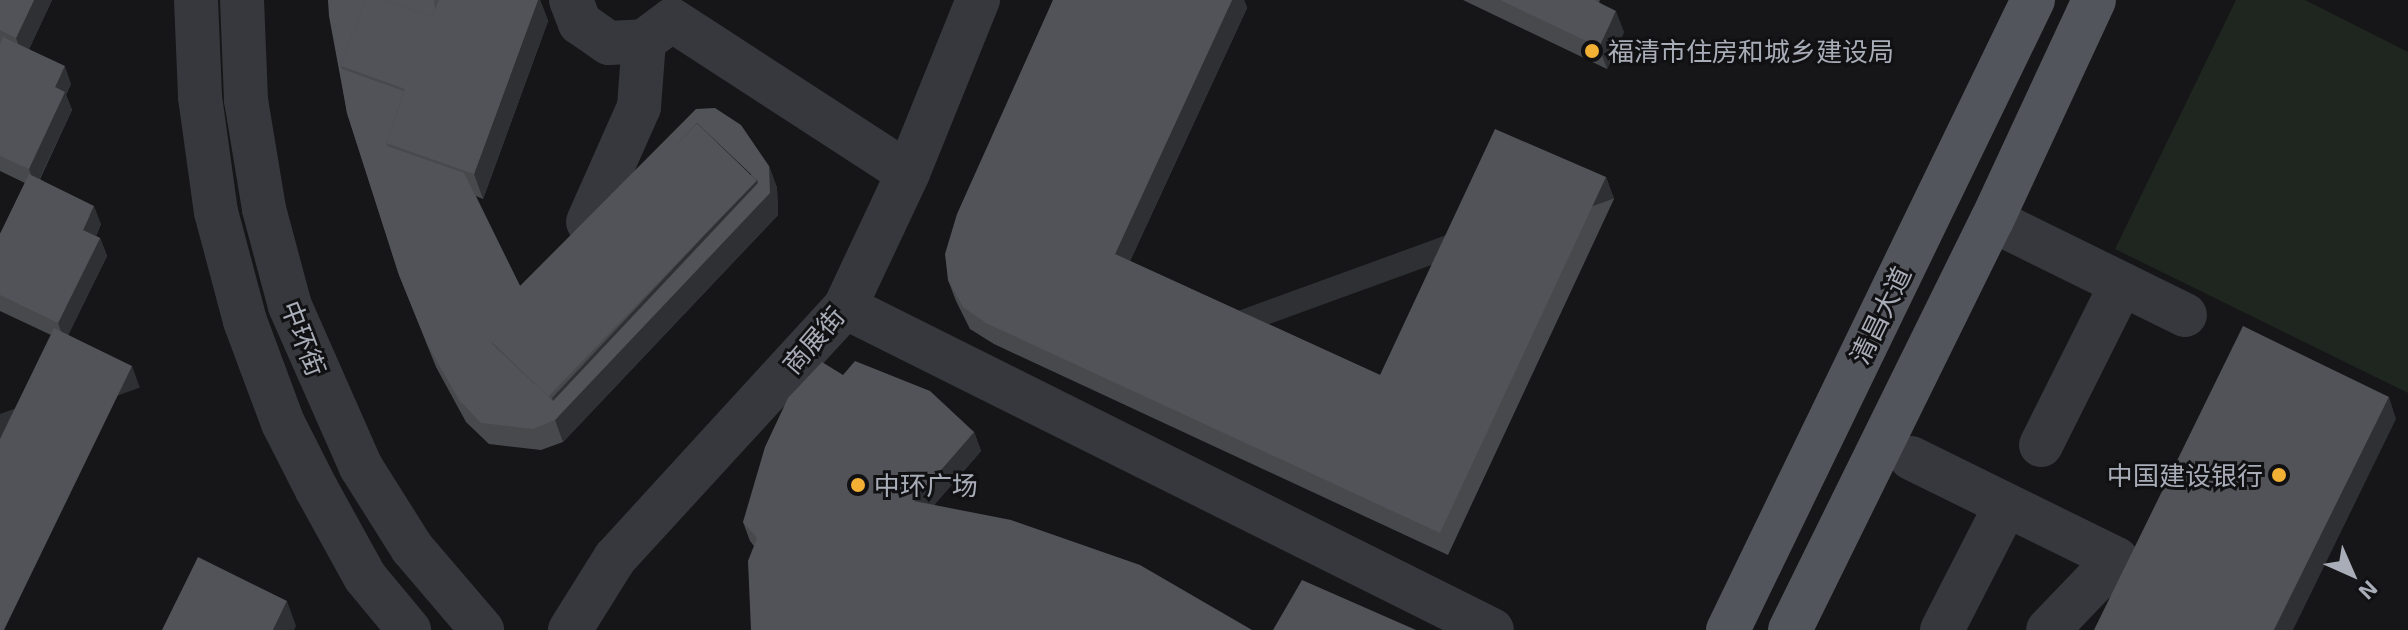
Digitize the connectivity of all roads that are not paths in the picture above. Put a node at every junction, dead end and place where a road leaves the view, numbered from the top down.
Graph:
1 (196, 0) edge
2 (242, 0) edge
3 (571, 0) edge
4 (978, 0) edge
5 (2033, 0) edge
6 (2094, 0) edge
7 (665, 20) edge
8 (908, 173) junction
9 (1992, 220) junction
10 (588, 222) edge
11 (2121, 285) junction
12 (845, 307) junction
13 (2185, 315) dead end
14 (2041, 445) dead end
15 (1911, 458) dead end
16 (2006, 505) junction
17 (409, 630) edge
18 (482, 630) edge
19 (570, 630) edge
20 (1492, 630) edge
21 (1728, 630) edge
22 (1790, 630) edge
23 (1942, 630) edge
24 (2048, 630) edge

1 - 17 street, 中环街
2 - 18 street, 中环街
3 - 7 street
4 - 8 street, 商展街
5 - 21 main road, 清昌大道
6 - 9 main road
7 - 8 street
7 - 10 street
8 - 12 street, 商展街
9 - 11 street
9 - 22 main road
11 - 13 street
11 - 14 street
12 - 19 street, 商展街
12 - 20 street
15 - 16 street
16 - 23 street
16 - 24 street

